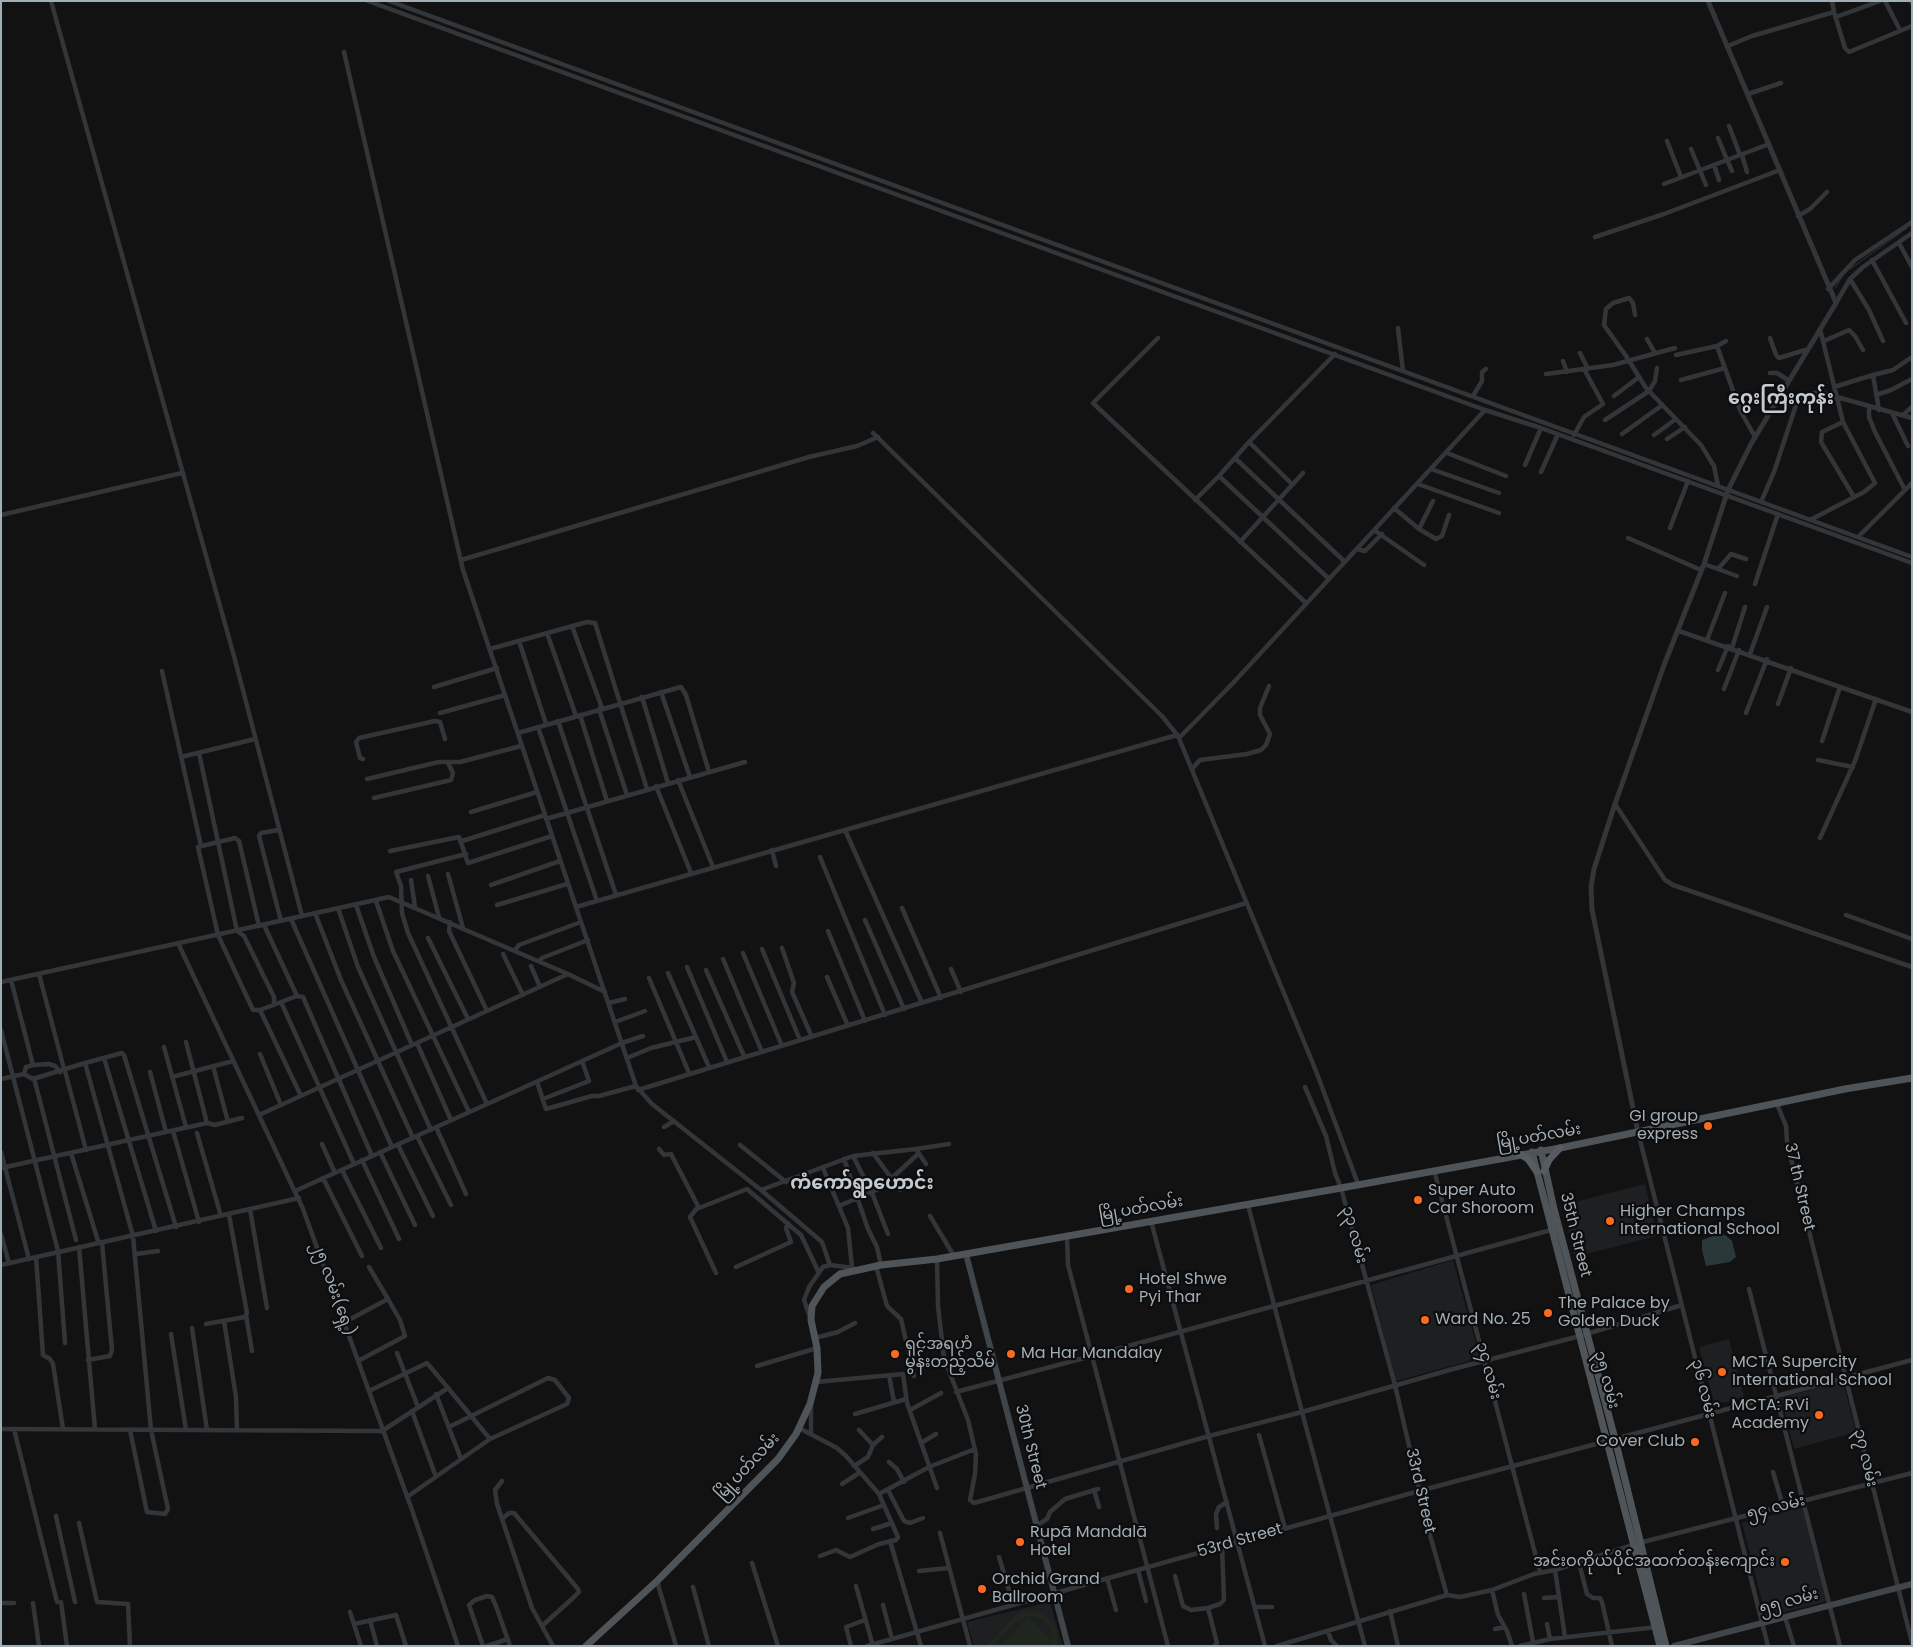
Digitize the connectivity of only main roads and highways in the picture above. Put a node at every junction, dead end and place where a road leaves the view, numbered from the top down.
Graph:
1 (1912, 1078) edge
2 (1560, 1148) junction
3 (1542, 1150) junction
4 (1532, 1152) junction
5 (1520, 1154) junction
6 (1540, 1171) junction
7 (1550, 1210) junction
8 (966, 1254) junction
9 (1583, 1336) junction
10 (1912, 1584) edge
11 (1658, 1627) junction
12 (586, 1646) edge
13 (1068, 1646) edge
14 (1660, 1646) edge
15 (1666, 1646) edge
16 (1674, 1646) edge

1 - 2 main road, မြို့ပတ်လမ်း
2 - 3 main road, မြို့ပတ်လမ်း
2 - 6 highway
3 - 4 main road, မြို့ပတ်လမ်း
3 - 6 main road, 35th Street
4 - 5 main road, မြို့ပတ်လမ်း
4 - 6 main road
5 - 6 highway
5 - 8 main road, မြို့ပတ်လမ်း
6 - 7 main road, 35th Street
7 - 9 main road, 35th Street
7 - 9 main road, ၃၅ လမ်း
8 - 12 main road, မြို့ပတ်လမ်း
8 - 13 main road, 30th Street
9 - 11 main road, ၃၅ လမ်း
10 - 16 main road, ၅၅ လမ်း
11 - 14 main road
11 - 15 main road

